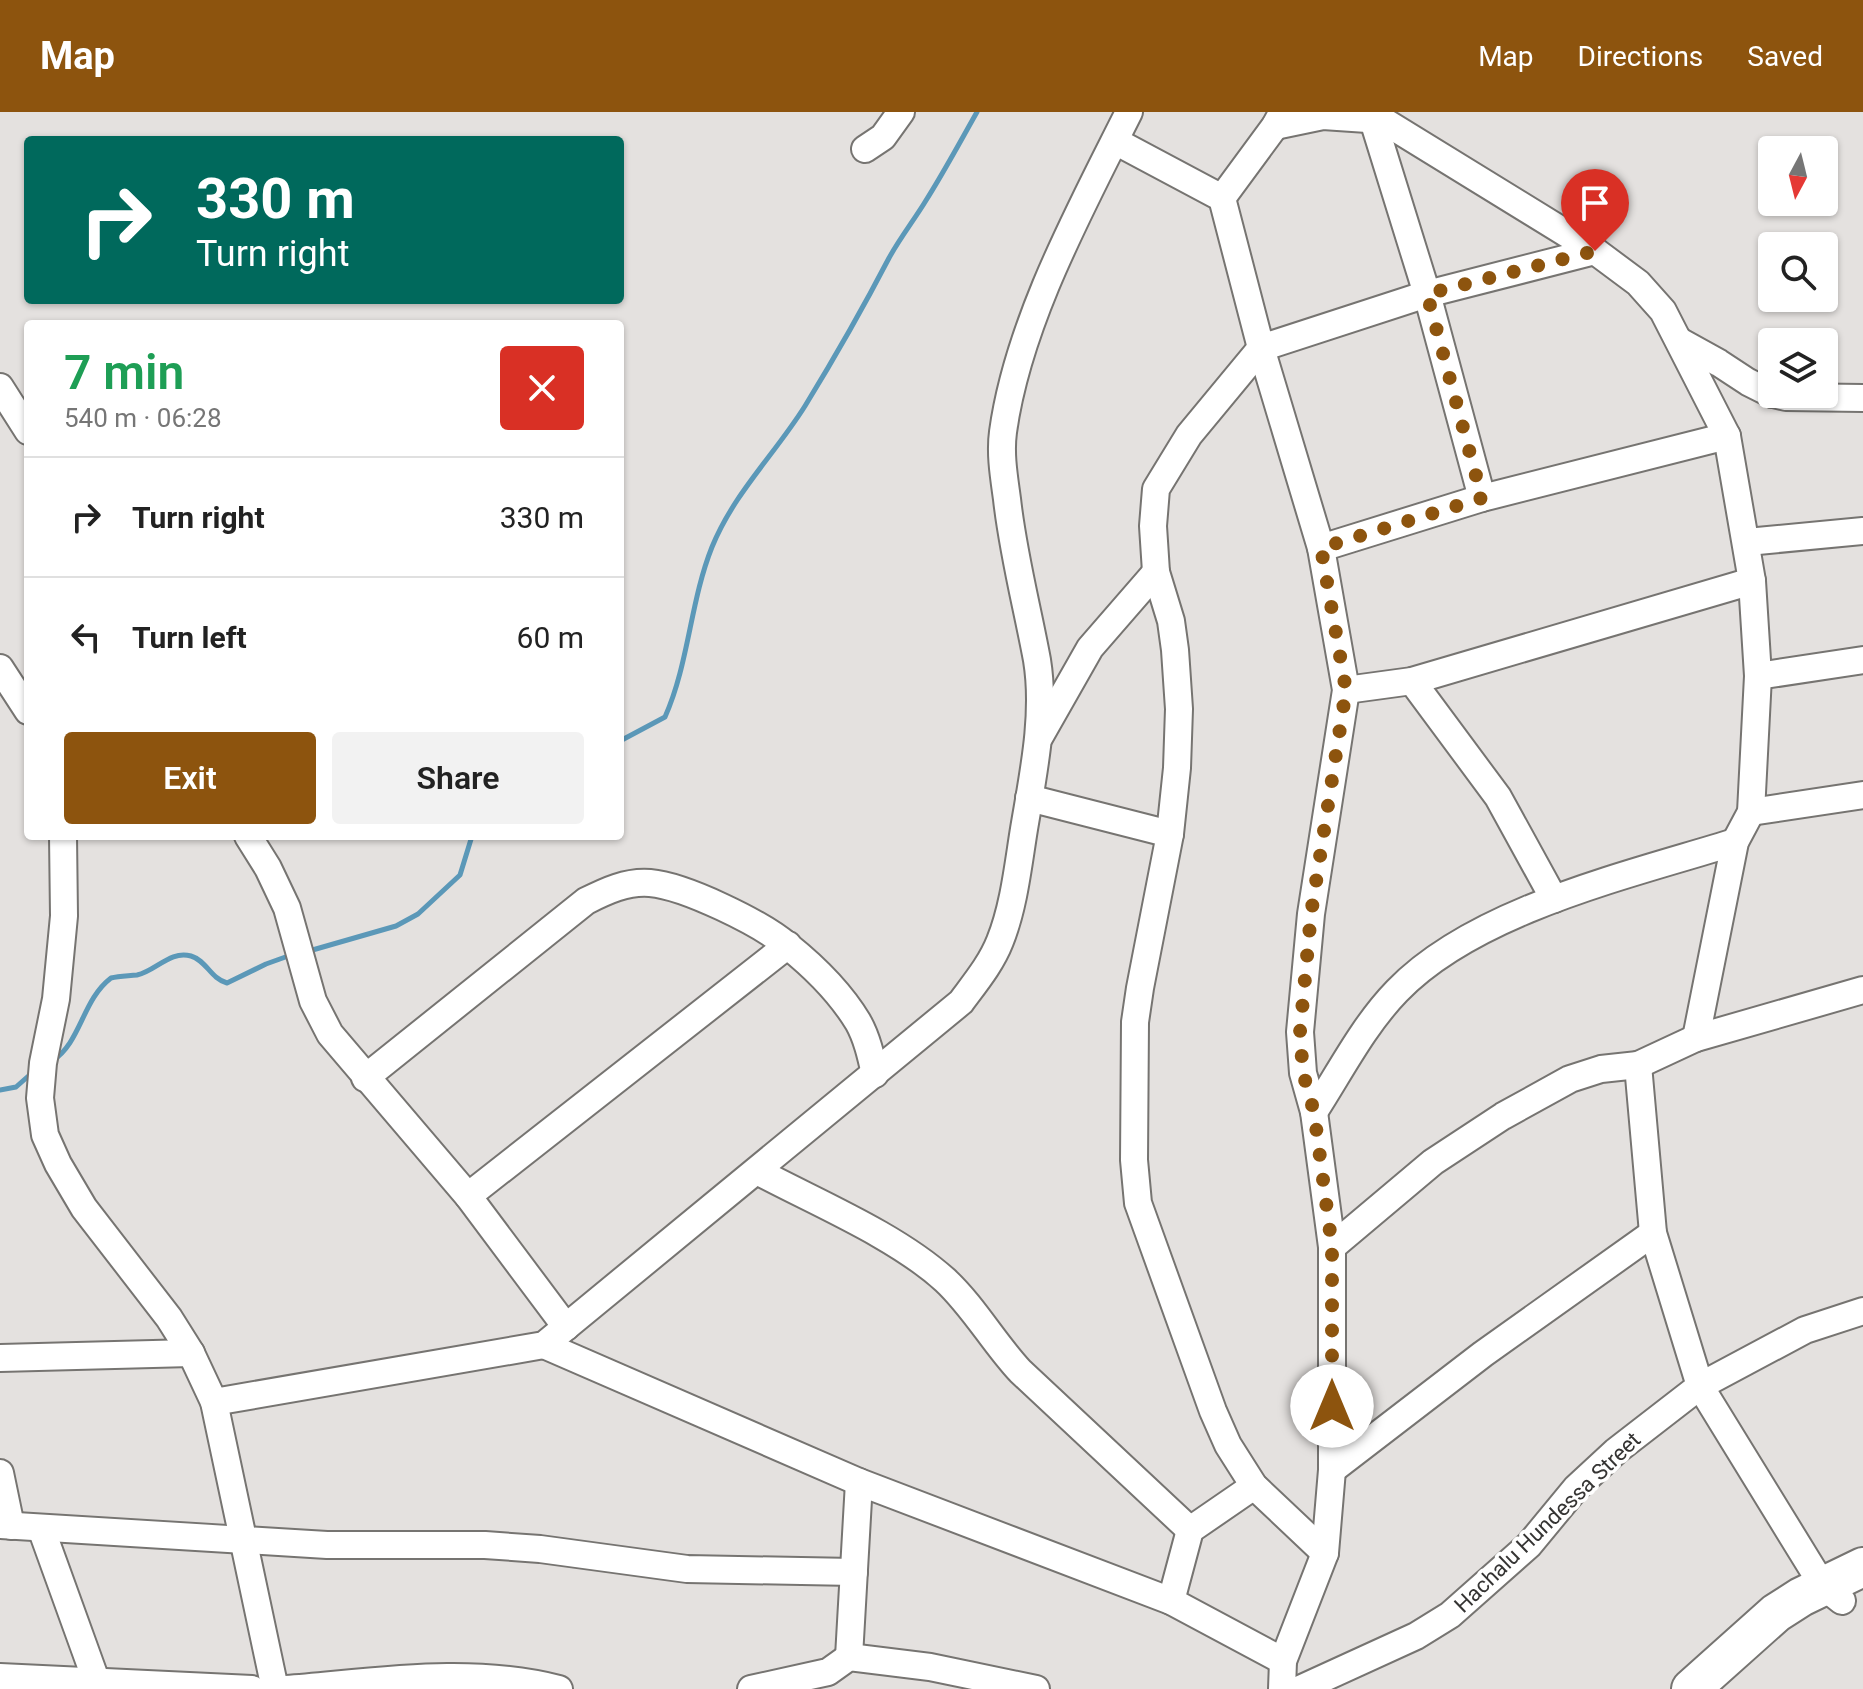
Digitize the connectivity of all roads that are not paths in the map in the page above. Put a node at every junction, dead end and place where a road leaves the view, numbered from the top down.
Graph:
1 (901, 112) edge
2 (1129, 112) edge
3 (1376, 117) edge
4 (1279, 119) edge
5 (1115, 141) junction
6 (865, 149) dead end
7 (1222, 198) junction
8 (1595, 251) junction
9 (1427, 294) junction
10 (1681, 342) junction
11 (1261, 348) junction
12 (0, 387) edge
13 (1758, 387) edge
14 (1838, 398) edge
15 (1863, 398) edge
16 (24, 425) edge
17 (1727, 436) junction
18 (1482, 498) junction
19 (1863, 531) edge
20 (1747, 542) junction
21 (1321, 548) junction
22 (1156, 572) junction
23 (1752, 581) junction
24 (1863, 660) edge
25 (0, 668) edge
26 (1758, 676) junction
27 (1412, 681) junction
28 (1346, 690) junction
29 (24, 705) edge
30 (1037, 742) junction
31 (1863, 795) edge
32 (1029, 798) junction
33 (1751, 812) junction
34 (1170, 834) junction
35 (63, 840) edge
36 (250, 840) edge
37 (1735, 842) junction
38 (1554, 899) junction
39 (788, 945) junction
40 (1863, 990) edge
41 (1696, 1038) junction
42 (1638, 1065) junction
43 (875, 1074) junction
44 (365, 1078) junction
45 (1314, 1112) junction
46 (757, 1171) junction
47 (468, 1196) junction
48 (1653, 1233) junction
49 (1332, 1247) junction
50 (1863, 1311) edge
51 (566, 1327) junction
52 (544, 1345) junction
53 (191, 1353) junction
54 (0, 1358) edge
55 (1700, 1386) junction
56 (214, 1402) junction
57 (1332, 1470) junction
58 (0, 1473) edge
59 (859, 1482) junction
60 (1254, 1486) junction
61 (5, 1526) edge
62 (41, 1528) junction
63 (1190, 1530) junction
64 (242, 1538) junction
65 (1325, 1553) junction
66 (1863, 1567) edge
67 (854, 1572) junction
68 (1843, 1593) edge
69 (1171, 1601) junction
70 (1283, 1661) junction
71 (833, 1673) edge
72 (0, 1677) edge
73 (97, 1683) junction
74 (252, 1689) edge
75 (275, 1689) edge
76 (286, 1689) edge
77 (559, 1689) edge
78 (751, 1689) edge
79 (1036, 1689) edge
80 (1282, 1689) edge
81 (1300, 1689) edge
82 (1691, 1689) edge
83 (1723, 1689) edge

1 - 6 street
2 - 5 street
3 - 4 street
3 - 8 street
3 - 9 street
4 - 7 street
5 - 7 street
5 - 30 street
7 - 11 street
8 - 9 street
8 - 10 street
9 - 11 street
9 - 18 street
10 - 13 street
10 - 17 street
11 - 21 street
11 - 22 street
12 - 16 street
14 - 15 street
17 - 18 street
17 - 20 street
18 - 21 street
19 - 20 street
20 - 23 street
21 - 28 street
22 - 30 street
22 - 34 street
23 - 26 street
23 - 27 street
24 - 26 street
25 - 29 street
26 - 33 street
27 - 28 street
27 - 38 street
28 - 45 street
30 - 32 street
31 - 33 street
32 - 34 street
32 - 43 street
33 - 37 street
34 - 60 street
35 - 53 street
36 - 44 street
37 - 38 street
37 - 41 street
38 - 45 street
39 - 43 street
39 - 44 street
39 - 47 street
40 - 41 street
41 - 42 street
42 - 48 street
42 - 49 street
43 - 46 street
44 - 47 street
45 - 49 street
46 - 51 street
46 - 63 street
47 - 51 street
48 - 55 street
48 - 57 street
49 - 57 street
50 - 55 street, Hachalu Hundessa Street
51 - 52 street
52 - 56 street
52 - 59 street
53 - 54 street
53 - 56 street
55 - 68 street
55 - 81 street, Hachalu Hundessa Street
56 - 64 street
57 - 65 street
58 - 61 street
59 - 67 street
59 - 69 street
60 - 63 street
60 - 65 street
61 - 62 street
62 - 64 street
62 - 73 street
63 - 69 street
64 - 67 street
64 - 75 street
65 - 70 street
66 - 68 highway
67 - 71 street
68 - 82 highway
68 - 83 highway
69 - 70 street
70 - 80 street
71 - 78 street
71 - 79 street
72 - 73 street
73 - 74 street
76 - 77 street

